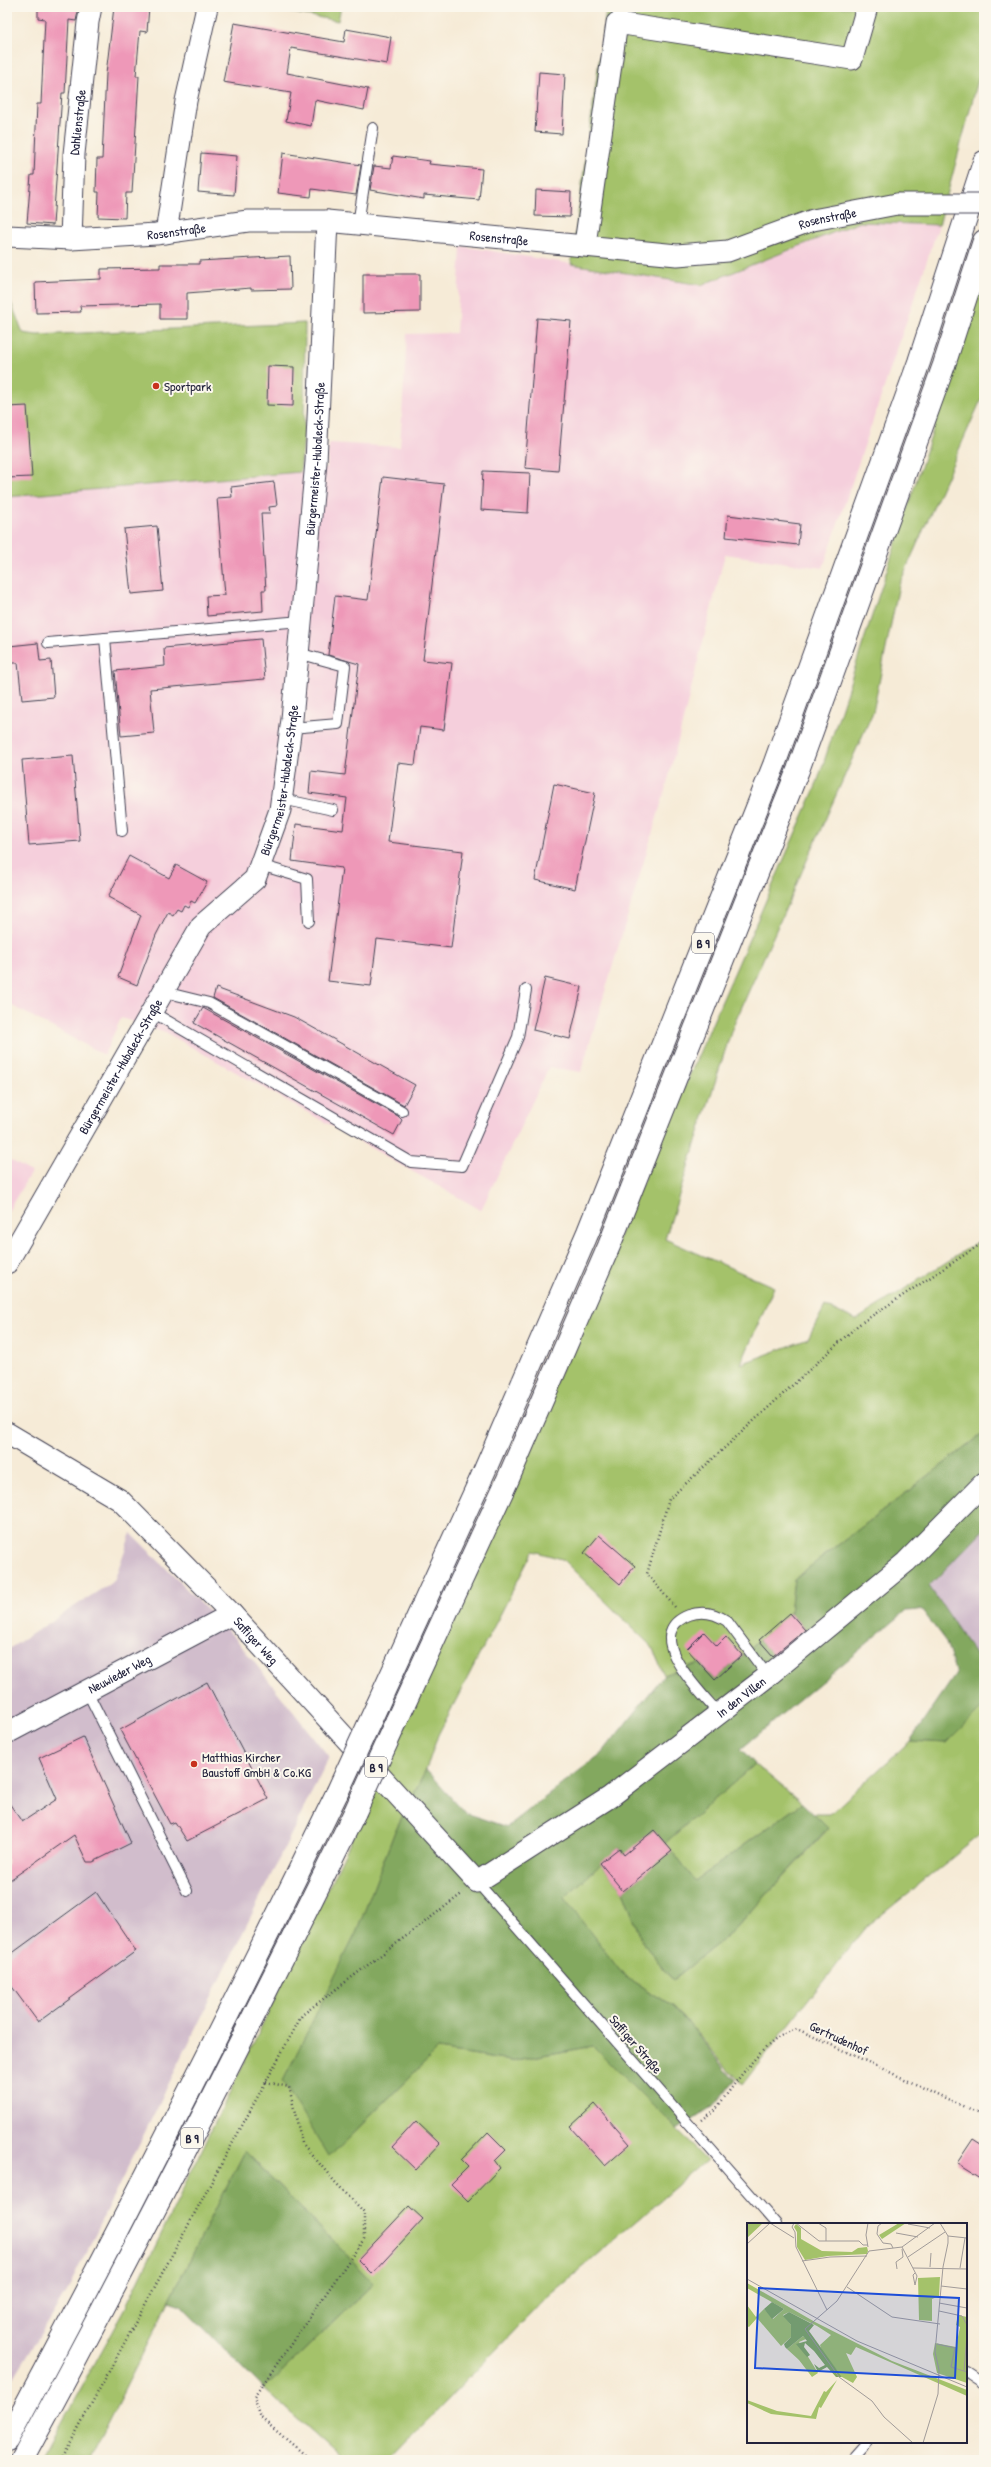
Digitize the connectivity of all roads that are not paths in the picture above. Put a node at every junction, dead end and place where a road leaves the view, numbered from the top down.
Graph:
1 (91, 7) edge
2 (207, 7) edge
3 (867, 7) edge
4 (373, 128) dead end
5 (984, 162) edge
6 (984, 204) edge
7 (328, 221) junction
8 (358, 224) junction
9 (166, 233) junction
10 (7, 236) edge
11 (71, 239) junction
12 (984, 240) edge
13 (585, 244) junction
14 (301, 621) junction
15 (105, 638) junction
16 (48, 643) dead end
17 (298, 653) junction
18 (291, 728) junction
19 (282, 799) junction
20 (333, 810) dead end
21 (122, 831) dead end
22 (260, 865) junction
23 (310, 921) dead end
24 (526, 990) dead end
25 (164, 992) junction
26 (152, 1012) junction
27 (402, 1111) dead end
28 (7, 1263) edge
29 (7, 1433) edge
30 (984, 1483) edge
31 (232, 1614) junction
32 (768, 1676) junction
33 (87, 1691) junction
34 (719, 1714) junction
35 (7, 1733) edge
36 (477, 1882) junction
37 (186, 1891) dead end
38 (775, 2223) edge
39 (967, 2373) edge
40 (984, 2384) edge
41 (7, 2440) edge
42 (865, 2443) edge
43 (22, 2460) edge
44 (850, 2460) edge

1 - 11 street, Dahlienstraße
2 - 9 street
3 - 13 street
4 - 8 lane
5 - 41 highway, B 9, bridge
6 - 13 street, Rosenstraße, bridge
7 - 8 street, Rosenstraße
7 - 9 street, Rosenstraße
7 - 14 street, Bürgermeister-Hubaleck-Straße
8 - 13 street, Rosenstraße
9 - 11 street, Rosenstraße
10 - 11 street, Rosenstraße
12 - 43 highway, B 9, bridge
14 - 15 lane
14 - 17 street, Bürgermeister-Hubaleck-Straße
15 - 16 lane
15 - 21 lane
17 - 18 street, Bürgermeister-Hubaleck-Straße
17 - 18 lane
18 - 19 street, Bürgermeister-Hubaleck-Straße
19 - 20 lane
19 - 22 street, Bürgermeister-Hubaleck-Straße
22 - 23 lane
22 - 25 street, Bürgermeister-Hubaleck-Straße
24 - 26 lane
25 - 26 street, Bürgermeister-Hubaleck-Straße
25 - 27 lane
26 - 28 street, Bürgermeister-Hubaleck-Straße
29 - 31 street, Saffiger Weg
30 - 32 street, In den Villen
31 - 33 street, Neuwieder Weg
31 - 36 street, Saffiger Weg
32 - 34 street, In den Villen
32 - 34 lane
33 - 35 street, Neuwieder Weg
33 - 37 lane
34 - 36 street, In den Villen
36 - 38 lane, Saffiger Straße
39 - 40 lane
42 - 44 lane

